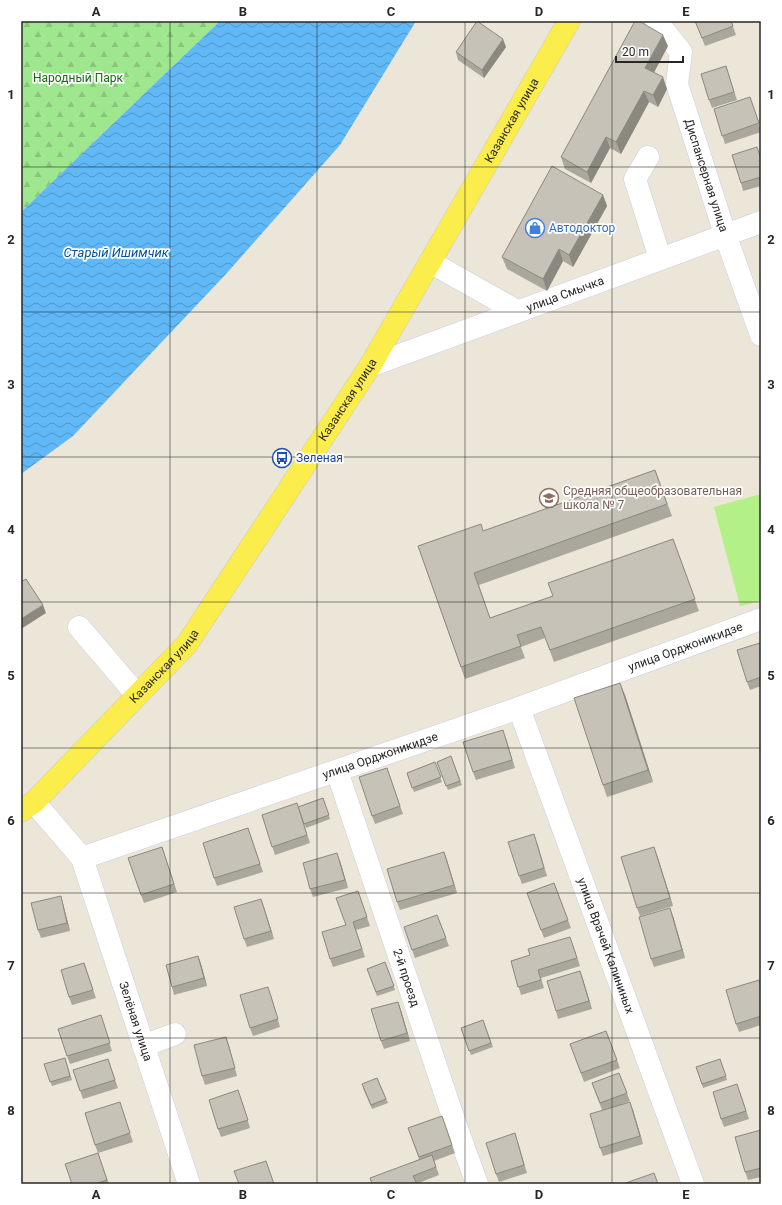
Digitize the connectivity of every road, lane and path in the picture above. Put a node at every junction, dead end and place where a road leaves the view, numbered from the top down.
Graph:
1 (569, 21) edge
2 (656, 21) edge
3 (648, 157) dead end
4 (761, 222) edge
5 (725, 234) junction
6 (660, 258) junction
7 (430, 262) junction
8 (517, 311) junction
9 (761, 335) edge
10 (370, 366) junction
11 (761, 619) edge
12 (79, 628) dead end
13 (137, 695) junction
14 (519, 708) junction
15 (337, 771) junction
16 (28, 806) edge
17 (82, 858) junction
18 (175, 1034) dead end
19 (143, 1046) junction
20 (189, 1184) edge
21 (477, 1184) edge
22 (693, 1184) edge

1 - 7 main road, Казанская улица
2 - 5 street, Диспансерная улица
3 - 6 street
4 - 5 street, улица Смычка
5 - 6 street, улица Смычка
5 - 9 street, Диспансерная улица
6 - 8 street, улица Смычка
7 - 8 street
7 - 10 main road, Казанская улица
8 - 10 street, улица Смычка
10 - 13 main road, Казанская улица
11 - 14 street, улица Орджоникидзе
12 - 13 street
13 - 16 main road, Казанская улица
14 - 15 street, улица Орджоникидзе
14 - 22 street, улица Врачей Калининых
15 - 17 street, улица Орджоникидзе
15 - 21 street, 2-й проезд
16 - 17 street
17 - 19 street, Зелёная улица
18 - 19 street
19 - 20 street, Зелёная улица

